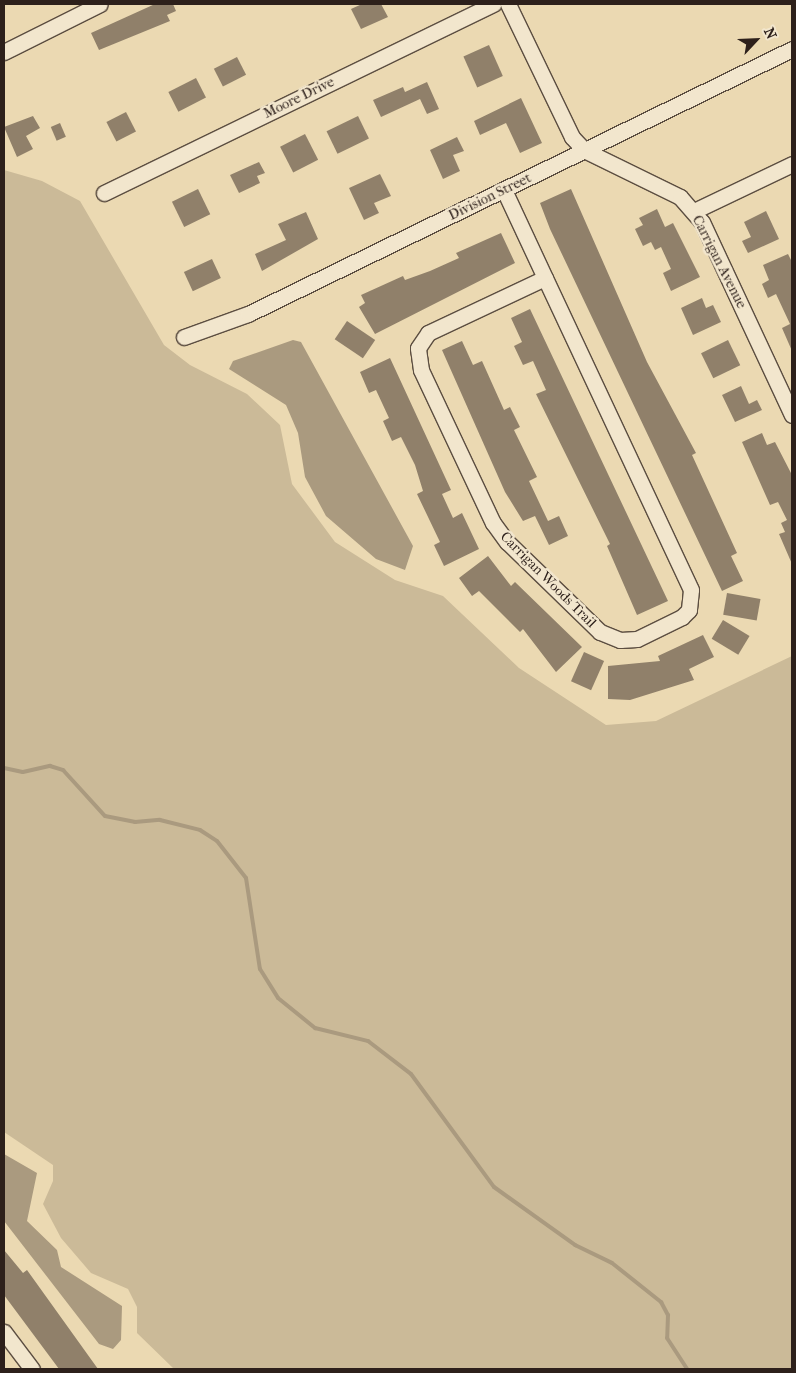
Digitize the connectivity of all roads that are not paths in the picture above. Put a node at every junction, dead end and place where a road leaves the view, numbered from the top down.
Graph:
1 (100, 4) edge
2 (494, 4) edge
3 (508, 4) edge
4 (792, 49) edge
5 (4, 52) edge
6 (584, 150) junction
7 (792, 164) edge
8 (504, 190) junction
9 (104, 193) dead end
10 (694, 211) junction
11 (546, 278) junction
12 (184, 337) dead end
13 (792, 415) edge
14 (4, 1332) edge
15 (32, 1369) edge

1 - 5 street
2 - 9 street, Moore Drive
3 - 6 street, Carrigan Avenue
4 - 6 street, Division Street
6 - 8 street, Division Street
6 - 10 street, Carrigan Avenue
7 - 10 street
8 - 11 street, Carrigan Woods Trail
8 - 12 street, Division Street
10 - 13 street, Carrigan Avenue
11 - 11 street, Carrigan Woods Trail
14 - 15 street

